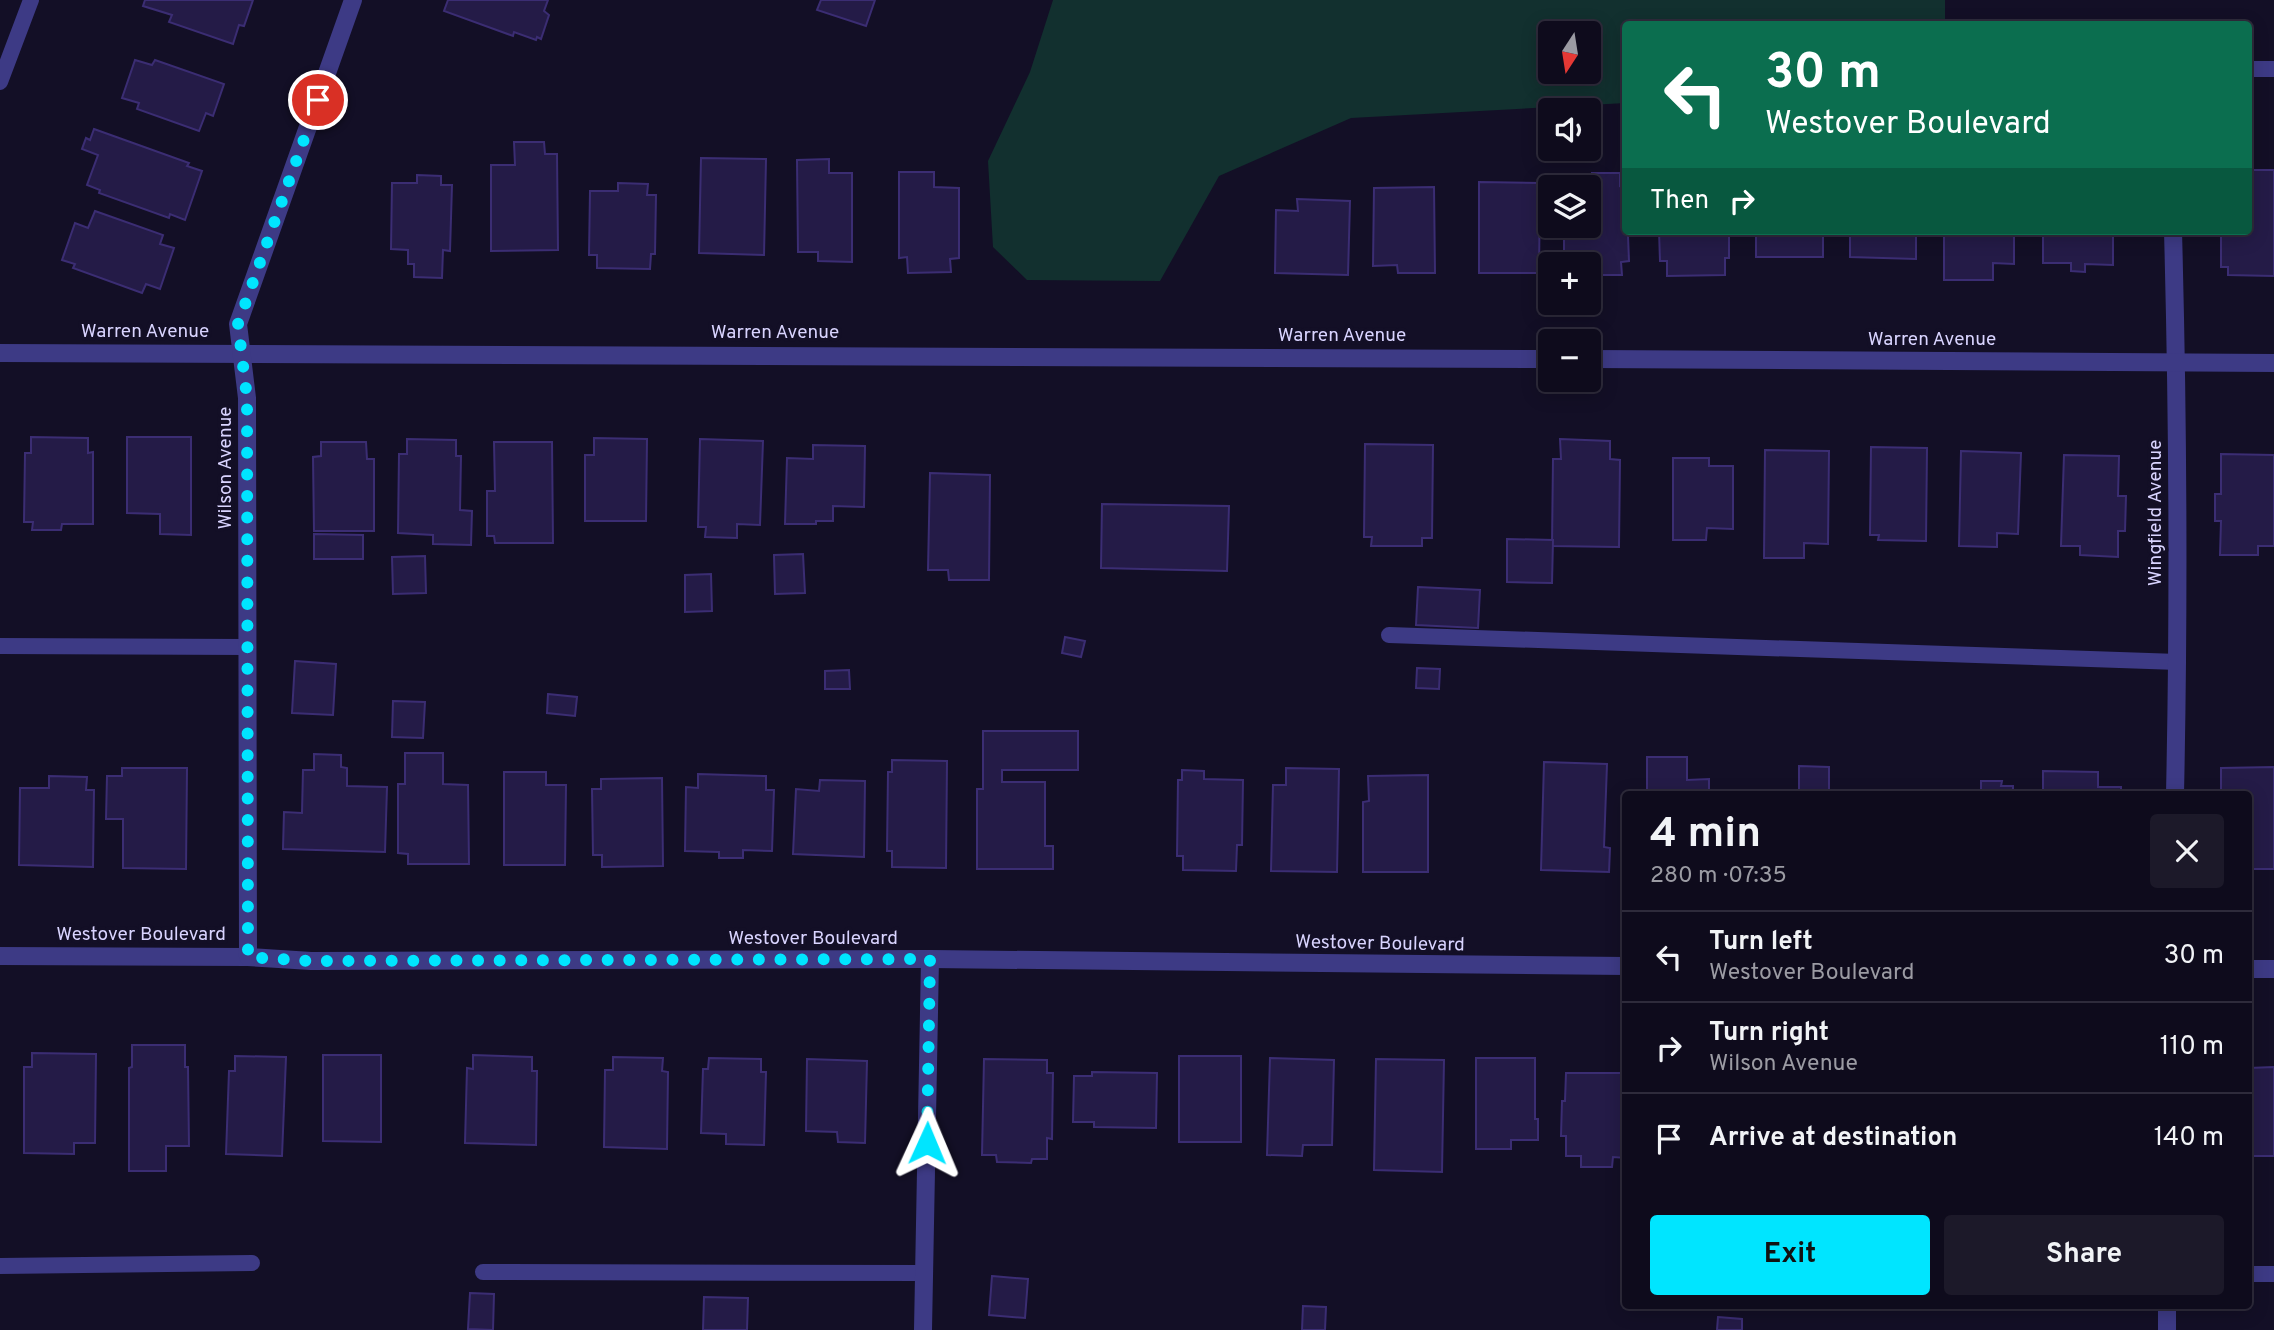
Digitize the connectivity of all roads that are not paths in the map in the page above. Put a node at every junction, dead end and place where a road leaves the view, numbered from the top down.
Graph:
1 (30, 0) edge
2 (353, 0) edge
3 (2252, 69) edge
4 (2274, 69) edge
5 (0, 82) edge
6 (2173, 235) edge
7 (0, 353) edge
8 (241, 353) junction
9 (1538, 359) edge
10 (1601, 359) edge
11 (2177, 363) junction
12 (2274, 363) edge
13 (1389, 635) dead end
14 (0, 646) edge
15 (247, 647) junction
16 (2178, 662) junction
17 (2175, 791) edge
18 (0, 956) edge
19 (248, 957) junction
20 (930, 959) junction
21 (1622, 966) edge
22 (2252, 969) edge
23 (2274, 969) edge
24 (252, 1263) dead end
25 (0, 1266) edge
26 (483, 1272) dead end
27 (925, 1273) junction
28 (2252, 1274) edge
29 (2274, 1274) edge
30 (2167, 1309) edge
31 (923, 1330) edge
32 (2167, 1330) edge

1 - 5 lane
2 - 8 street, Wilson Avenue
3 - 4 lane
6 - 11 street, Wingfield Avenue
7 - 8 street, Warren Avenue
8 - 9 street, Warren Avenue
8 - 15 street, Wilson Avenue
10 - 11 street, Warren Avenue
11 - 12 street, Warren Avenue
11 - 16 street, Wingfield Avenue
13 - 16 lane
14 - 15 lane
15 - 19 street, Wilson Avenue
16 - 17 street, Wingfield Avenue
18 - 19 street, Westover Boulevard
19 - 20 street, Westover Boulevard
20 - 21 street, Westover Boulevard
20 - 27 street
22 - 23 street
24 - 25 lane
26 - 27 lane
27 - 31 street
28 - 29 lane
30 - 32 street

